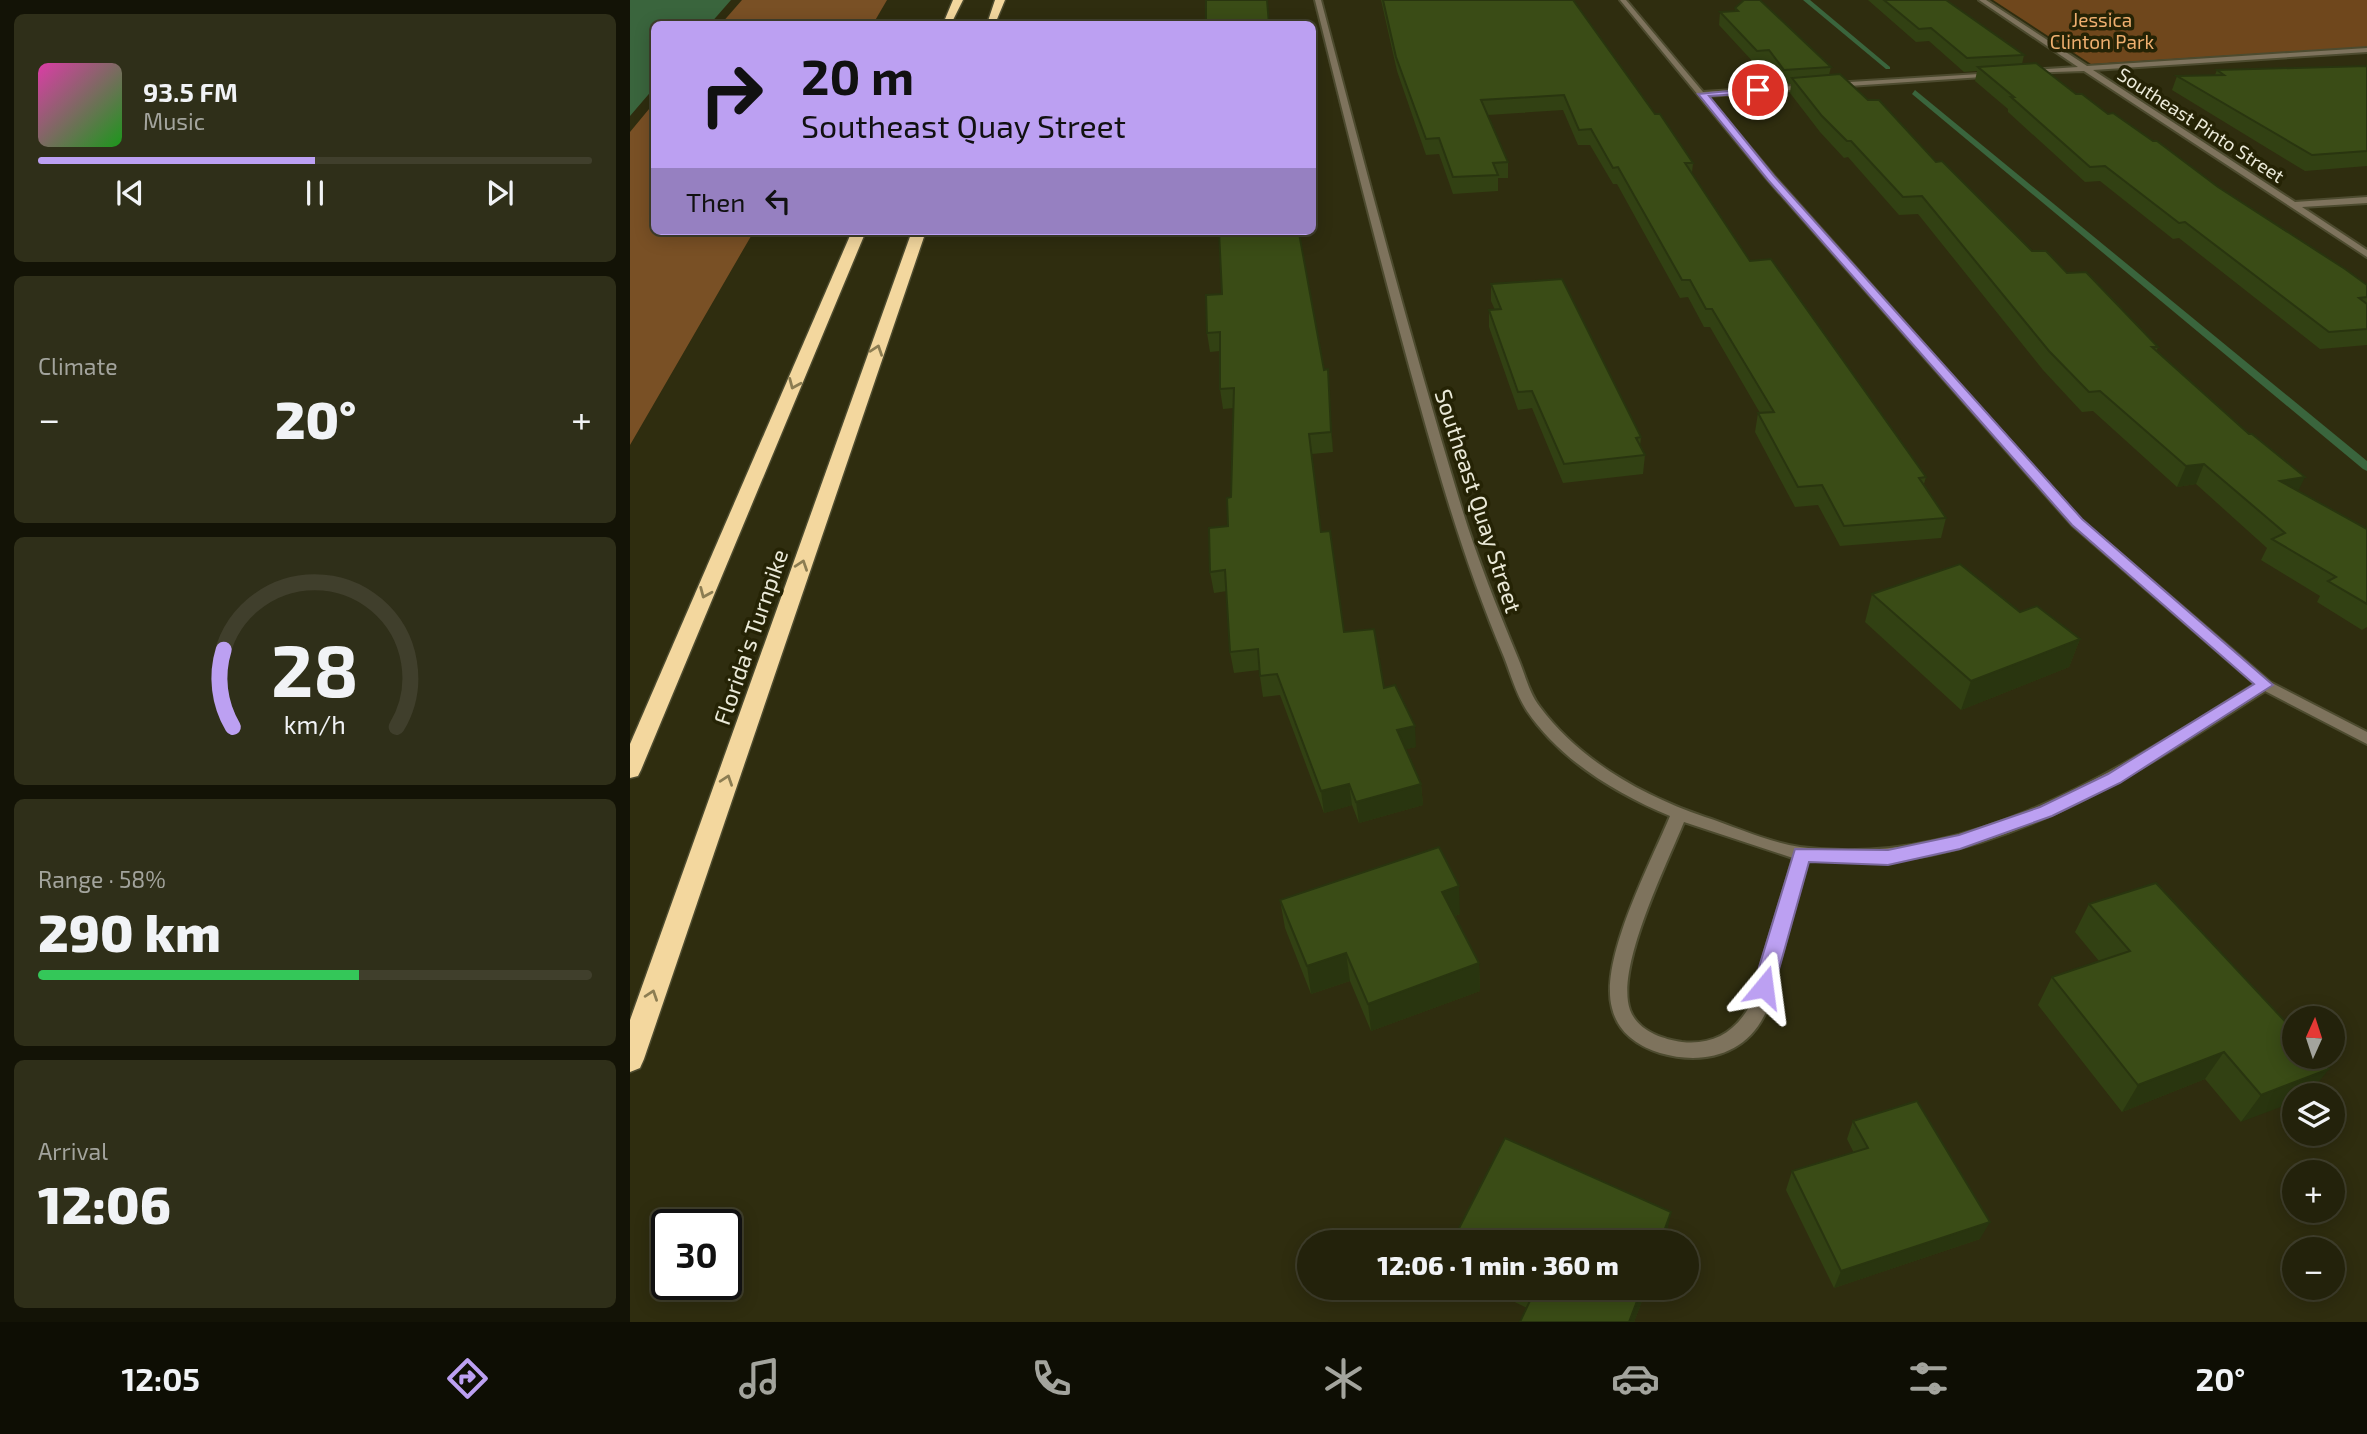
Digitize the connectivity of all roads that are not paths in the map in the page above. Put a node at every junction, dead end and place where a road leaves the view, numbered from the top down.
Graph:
1 (958, 0) edge
2 (1000, 0) edge
3 (1318, 0) edge
4 (1623, 0) edge
5 (1982, 0) edge
6 (948, 21) edge
7 (992, 21) edge
8 (2367, 50) edge
9 (2087, 69) junction
10 (2018, 73) edge
11 (2004, 74) edge
12 (1812, 86) edge
13 (1826, 86) edge
14 (1703, 94) junction
15 (2367, 200) edge
16 (2295, 205) junction
17 (857, 235) edge
18 (918, 235) edge
19 (2367, 254) edge
20 (2265, 685) junction
21 (2367, 739) edge
22 (630, 770) edge
23 (1679, 815) junction
24 (1802, 854) junction
25 (630, 1059) edge

1 - 6 highway
2 - 7 highway
3 - 23 street, Southeast Quay Street
4 - 14 street
5 - 9 street, Southeast Pinto Street
8 - 9 street
9 - 10 street
9 - 16 street, Southeast Pinto Street
11 - 13 street
12 - 14 street
14 - 20 street
15 - 16 street
16 - 19 street, Southeast Pinto Street
17 -> 22 highway
25 -> 18 highway, Florida's Turnpike
20 - 21 street
20 - 24 street, Southeast Quay Street
23 - 24 street, Southeast Quay Street
23 - 24 street

